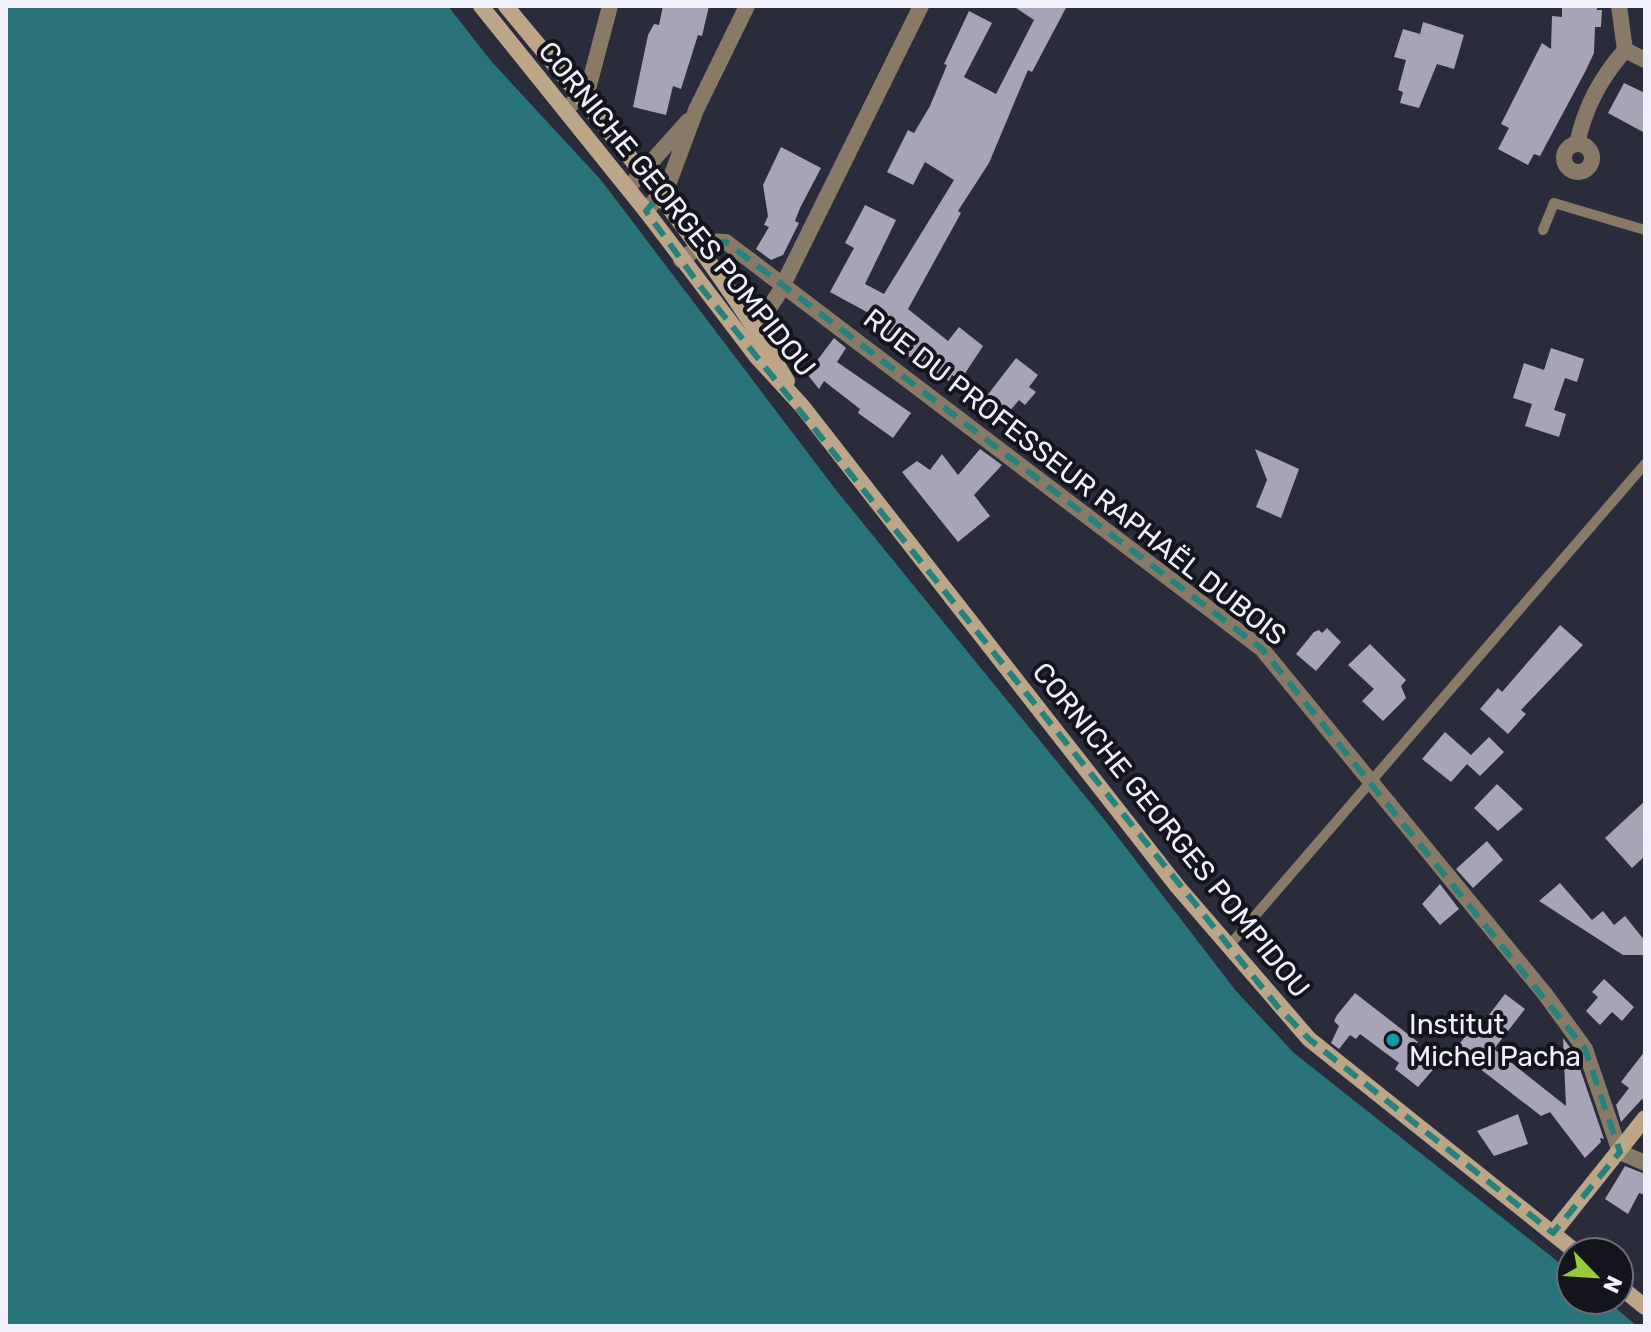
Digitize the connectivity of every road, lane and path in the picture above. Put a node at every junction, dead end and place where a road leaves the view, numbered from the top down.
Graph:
1 (481, 6) edge
2 (506, 6) edge
3 (610, 6) edge
4 (747, 6) edge
5 (921, 6) edge
6 (1619, 6) edge
7 (1625, 50) junction
8 (1645, 60) edge
9 (580, 96) junction
10 (565, 110) junction
11 (696, 110) junction
12 (1577, 144) dead end
13 (642, 174) junction
14 (628, 188) junction
15 (659, 196) junction
16 (646, 211) junction
17 (1543, 230) dead end
18 (1645, 230) edge
19 (698, 247) junction
20 (681, 260) junction
21 (783, 284) junction
22 (756, 328) junction
23 (802, 406) junction
24 (1645, 464) edge
25 (1371, 781) junction
26 (1228, 947) junction
27 (1645, 1118) edge
28 (1620, 1152) junction
29 (1645, 1163) edge
30 (1553, 1233) junction
31 (1557, 1236) edge

1 - 10 main road, CORNICHE GEORGES POMPIDOU
2 - 9 main road, CORNICHE GEORGES POMPIDOU
3 - 9 street
4 - 11 street
5 - 21 street
6 - 7 street
7 - 8 street
7 - 12 street
9 - 10 street
9 - 13 main road, CORNICHE GEORGES POMPIDOU
10 - 14 main road, CORNICHE GEORGES POMPIDOU
11 - 13 street
11 - 15 street
13 - 14 street
13 - 15 main road, CORNICHE GEORGES POMPIDOU
14 - 16 main road, CORNICHE GEORGES POMPIDOU
15 - 16 street
15 - 19 main road, CORNICHE GEORGES POMPIDOU
16 - 20 main road, CORNICHE GEORGES POMPIDOU
17 - 18 lane
19 - 20 street
19 - 21 street, RUE DU PROFESSEUR RAPHAËL DUBOIS
19 - 22 main road, CORNICHE GEORGES POMPIDOU
20 - 23 main road, CORNICHE GEORGES POMPIDOU
21 - 22 street
21 - 25 street, RUE DU PROFESSEUR RAPHAËL DUBOIS
22 - 23 main road, CORNICHE GEORGES POMPIDOU
23 - 26 main road, CORNICHE GEORGES POMPIDOU
24 - 25 lane
25 - 26 lane
25 - 28 street, RUE DU PROFESSEUR RAPHAËL DUBOIS
26 - 30 main road, CORNICHE GEORGES POMPIDOU
27 - 28 main road
28 - 29 street
28 - 30 main road
30 - 31 main road, CORNICHE GEORGES POMPIDOU

